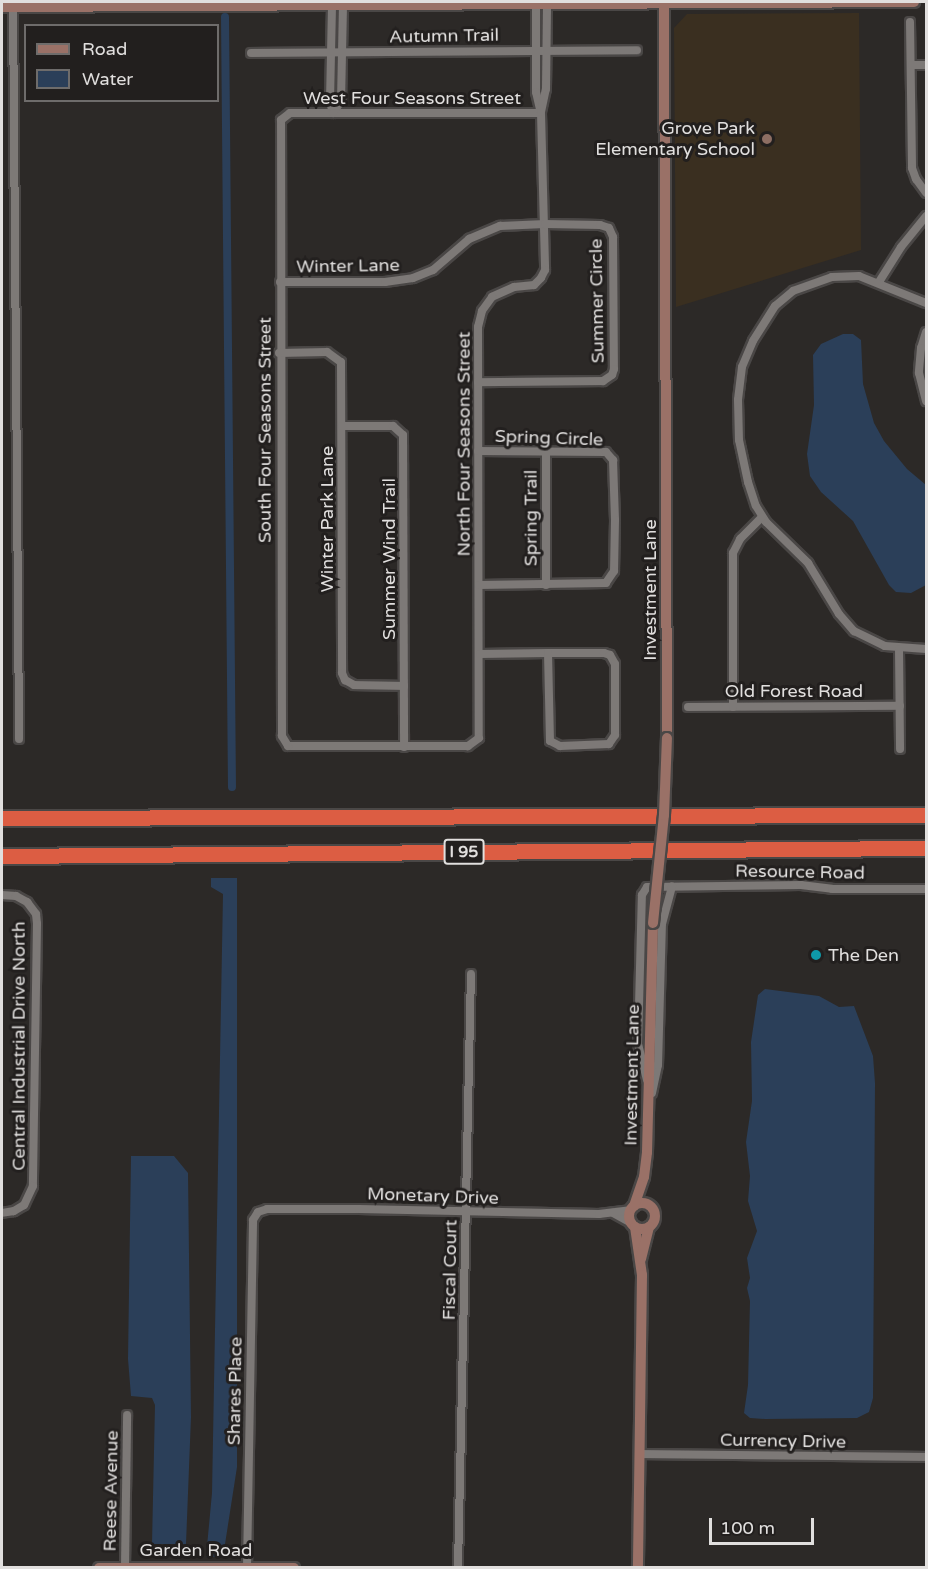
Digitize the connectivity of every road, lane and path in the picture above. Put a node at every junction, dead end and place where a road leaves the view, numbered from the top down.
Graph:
1 (664, 2) edge
2 (914, 2) edge
3 (429, 3) edge
4 (542, 3) edge
5 (13, 4) edge
6 (337, 6) junction
7 (2, 7) edge
8 (910, 22) dead end
9 (537, 50) junction
10 (546, 50) junction
11 (637, 50) dead end
12 (330, 52) junction
13 (340, 52) junction
14 (252, 53) dead end
15 (912, 65) junction
16 (927, 65) edge
17 (333, 113) junction
18 (541, 113) junction
19 (284, 116) joint
20 (927, 193) edge
21 (927, 216) edge
22 (545, 224) junction
23 (280, 282) junction
24 (879, 282) junction
25 (927, 303) edge
26 (927, 332) edge
27 (279, 353) junction
28 (478, 382) junction
29 (927, 401) edge
30 (342, 426) junction
31 (478, 451) junction
32 (546, 451) junction
33 (762, 517) junction
34 (479, 585) junction
35 (546, 585) junction
36 (899, 649) junction
37 (927, 649) edge
38 (548, 653) junction
39 (480, 654) junction
40 (404, 686) junction
41 (900, 706) junction
42 (688, 707) dead end
43 (733, 707) junction
44 (19, 739) dead end
45 (404, 747) junction
46 (900, 749) dead end
47 (927, 815) edge
48 (2, 819) edge
49 (927, 848) edge
50 (2, 856) edge
51 (672, 886) junction
52 (927, 889) edge
53 (2, 895) edge
54 (471, 974) dead end
55 (649, 1086) junction
56 (648, 1110) junction
57 (644, 1177) junction
58 (650, 1205) junction
59 (632, 1208) junction
60 (466, 1212) junction
61 (2, 1213) edge
62 (613, 1213) junction
63 (255, 1216) joint
64 (633, 1225) junction
65 (649, 1227) junction
66 (641, 1259) junction
67 (127, 1415) dead end
68 (640, 1455) junction
69 (927, 1457) edge
70 (125, 1567) edge
71 (247, 1567) edge
72 (99, 1568) edge
73 (294, 1568) edge
74 (458, 1568) edge
75 (638, 1568) edge

1 - 2 street
1 - 4 street
1 - 55 street, Investment Lane, bridge
3 - 4 street
3 - 6 street
4 - 9 street
4 - 10 street
5 - 6 street
5 - 7 street
5 - 44 street
6 - 12 street
6 - 13 street
8 - 15 street
9 - 10 street, Autumn Trail
9 - 13 street, Autumn Trail
9 - 18 street
10 - 11 street, Autumn Trail
10 - 18 street
12 - 13 street, Autumn Trail
12 - 14 street, Autumn Trail
12 - 17 street
13 - 17 street
15 - 16 street
15 - 20 street
17 - 18 street, West Four Seasons Street
17 - 19 street, West Four Seasons Street
18 - 22 street, North Four Seasons Street
19 - 23 street, South Four Seasons Street
21 - 24 street
22 - 23 street, Winter Lane
22 - 28 street, North Four Seasons Street
22 - 28 street, Summer Circle
23 - 27 street, South Four Seasons Street
24 - 25 street
24 - 33 street
26 - 29 street
27 - 30 street, Winter Park Lane
27 - 45 street, South Four Seasons Street
28 - 31 street, North Four Seasons Street
30 - 40 street, Winter Park Lane
30 - 40 street, Summer Wind Trail
31 - 32 street, Spring Circle
31 - 34 street, North Four Seasons Street
32 - 35 street, Spring Trail
32 - 35 street, Spring Circle
33 - 36 street
33 - 43 street
34 - 35 street, Spring Circle
34 - 39 street, North Four Seasons Street
36 - 37 street
36 - 41 street
38 - 38 street
38 - 39 street
39 - 45 street, North Four Seasons Street
40 - 45 street, Summer Wind Trail
41 - 43 street, Old Forest Road
41 - 46 street
42 - 43 street, Old Forest Road
47 - 48 highway, I 95
49 - 50 highway, I 95
51 - 52 street, Resource Road
51 - 55 street, Resource Road
51 - 56 street
53 - 61 street, Central Industrial Drive North
54 - 60 street, Fiscal Court
55 - 56 street, Investment Lane
56 - 57 street, Investment Lane
57 - 58 street, Investment Lane
57 - 59 street, Investment Lane
58 - 59 street
58 - 65 street
59 - 62 street, Monetary Drive
59 - 64 street
60 - 62 street, Monetary Drive
60 - 63 street, Monetary Drive
60 - 74 street, Fiscal Court
62 - 64 street, Monetary Drive
63 - 71 street, Shares Place
64 - 65 street
64 - 66 street
65 - 66 street
66 - 68 street
67 - 70 street, Reese Avenue
68 - 69 street, Currency Drive
68 - 75 street
70 - 71 street, Garden Road
70 - 72 street, Garden Road
71 - 73 street, Garden Road

